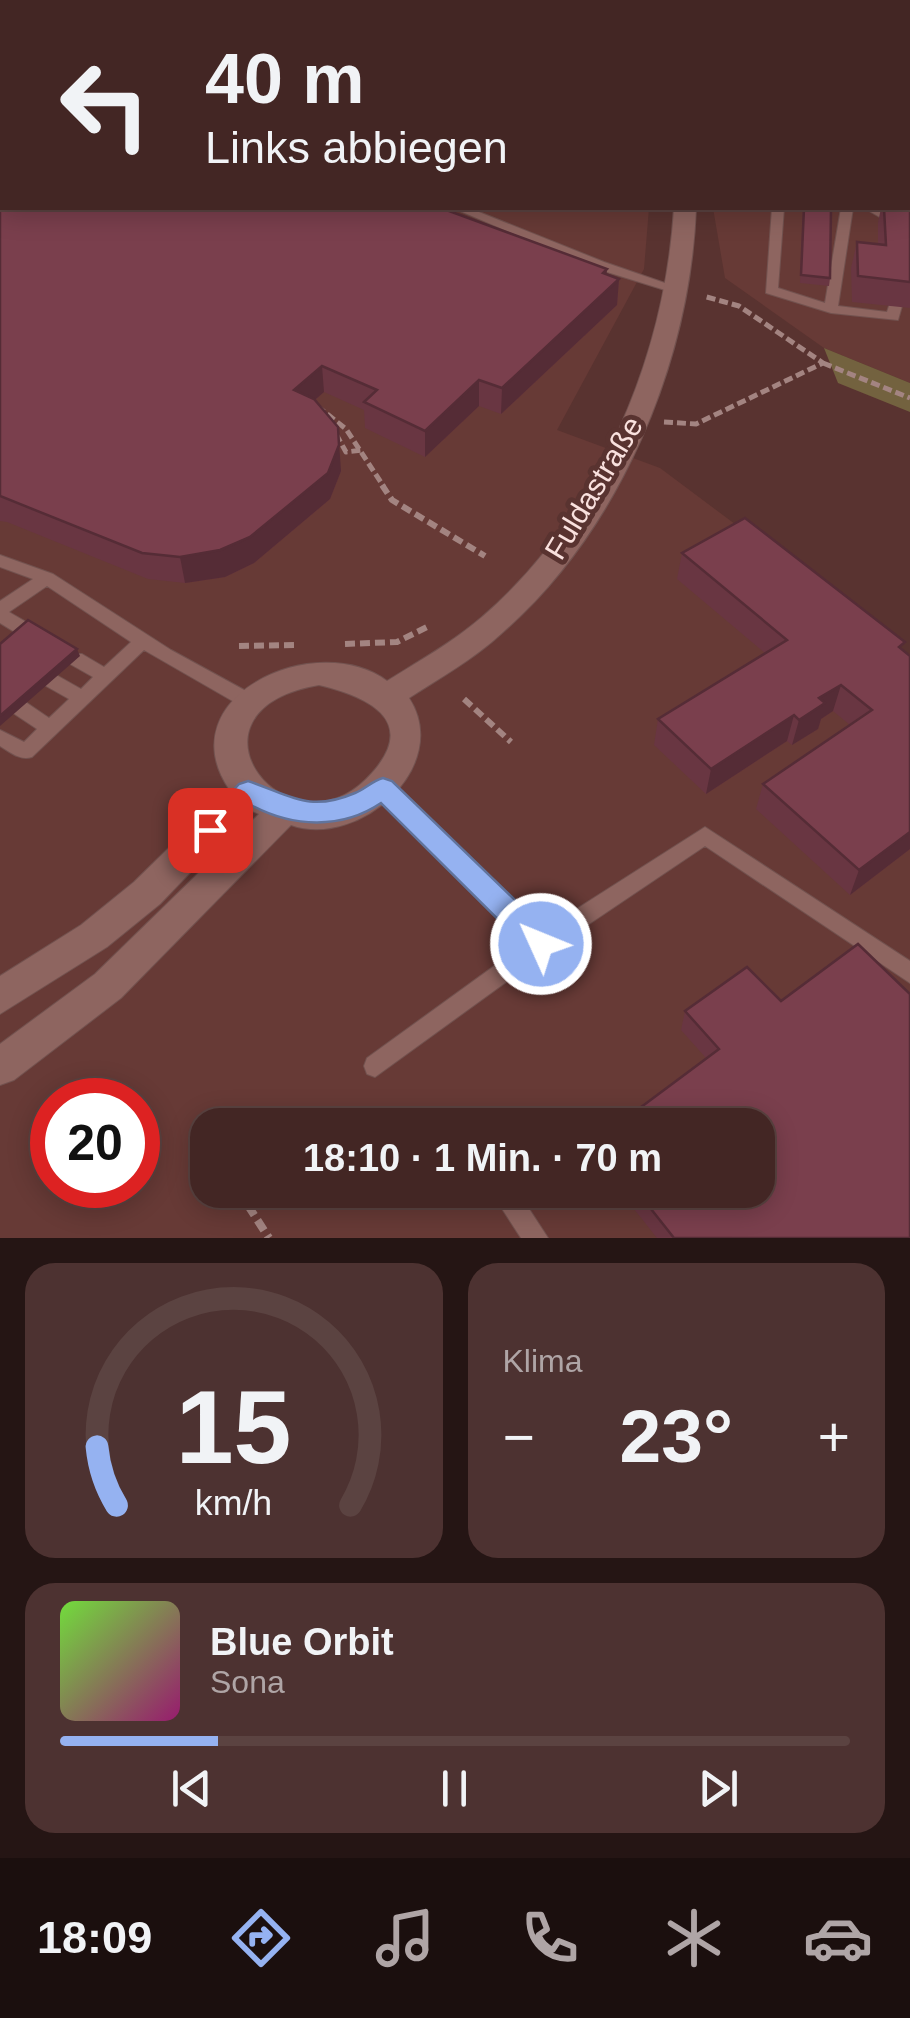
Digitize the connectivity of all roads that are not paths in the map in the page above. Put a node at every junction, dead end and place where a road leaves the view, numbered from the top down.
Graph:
1 (464, 210) edge
2 (685, 210) edge
3 (778, 210) edge
4 (846, 210) edge
5 (874, 210) edge
6 (892, 224) edge
7 (678, 290) junction
8 (895, 306) edge
9 (831, 310) junction
10 (0, 560) edge
11 (47, 578) junction
12 (0, 612) edge
13 (26, 631) edge
14 (143, 641) junction
15 (76, 659) edge
16 (106, 676) junction
17 (52, 681) edge
18 (388, 696) junction
19 (82, 698) junction
20 (250, 702) junction
21 (20, 708) edge
22 (50, 728) junction
23 (0, 736) edge
24 (383, 788) junction
25 (248, 791) junction
26 (285, 810) junction
27 (541, 944) junction
28 (910, 974) edge
29 (0, 998) edge
30 (0, 1066) edge
31 (375, 1066) dead end
32 (513, 1208) edge
33 (536, 1238) edge

1 - 7 lane
2 - 7 street, Fuldastraße
3 - 9 lane
4 - 9 lane
5 - 6 lane
7 - 18 street, Fuldastraße
8 - 9 lane
10 - 11 lane
11 - 12 lane
11 - 14 lane
12 - 13 lane
14 - 16 lane
14 - 20 lane
15 - 16 lane
16 - 19 lane
17 - 19 lane
18 - 20 street
18 - 24 street
19 - 22 lane
20 - 25 street
21 - 22 lane
22 - 23 lane
24 - 26 street
24 - 27 lane
25 - 26 street
25 - 29 street
26 - 30 street
27 - 28 lane
27 - 31 lane
32 - 33 lane

